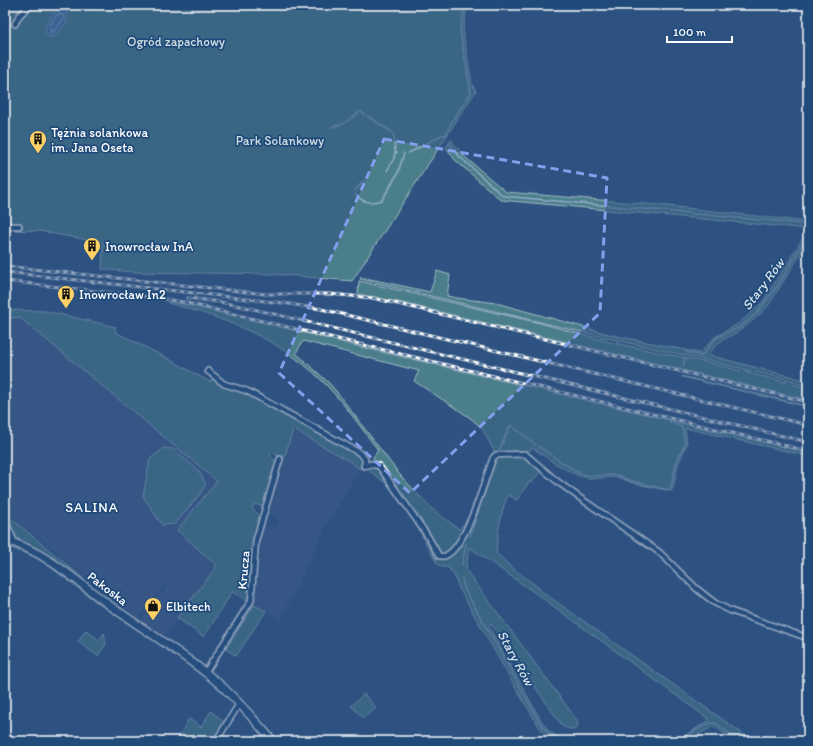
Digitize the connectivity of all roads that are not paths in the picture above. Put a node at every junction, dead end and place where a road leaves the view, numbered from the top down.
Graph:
1 (30, 5) edge
2 (14, 24) dead end
3 (5, 226) edge
4 (19, 226) dead end
5 (208, 371) dead end
6 (280, 459) dead end
7 (5, 520) edge
8 (5, 540) edge
9 (15, 543) junction
10 (808, 631) edge
11 (806, 637) edge
12 (205, 672) junction
13 (239, 704) junction
14 (216, 741) edge
15 (273, 741) edge

1 - 2 street
3 - 4 street
5 - 11 street
6 - 12 street, Krucza
7 - 9 street
8 - 9 main road, Pakoska
9 - 12 main road, Pakoska
10 - 11 street
12 - 13 main road, Pakoska
13 - 14 street
13 - 15 main road, Pakoska

